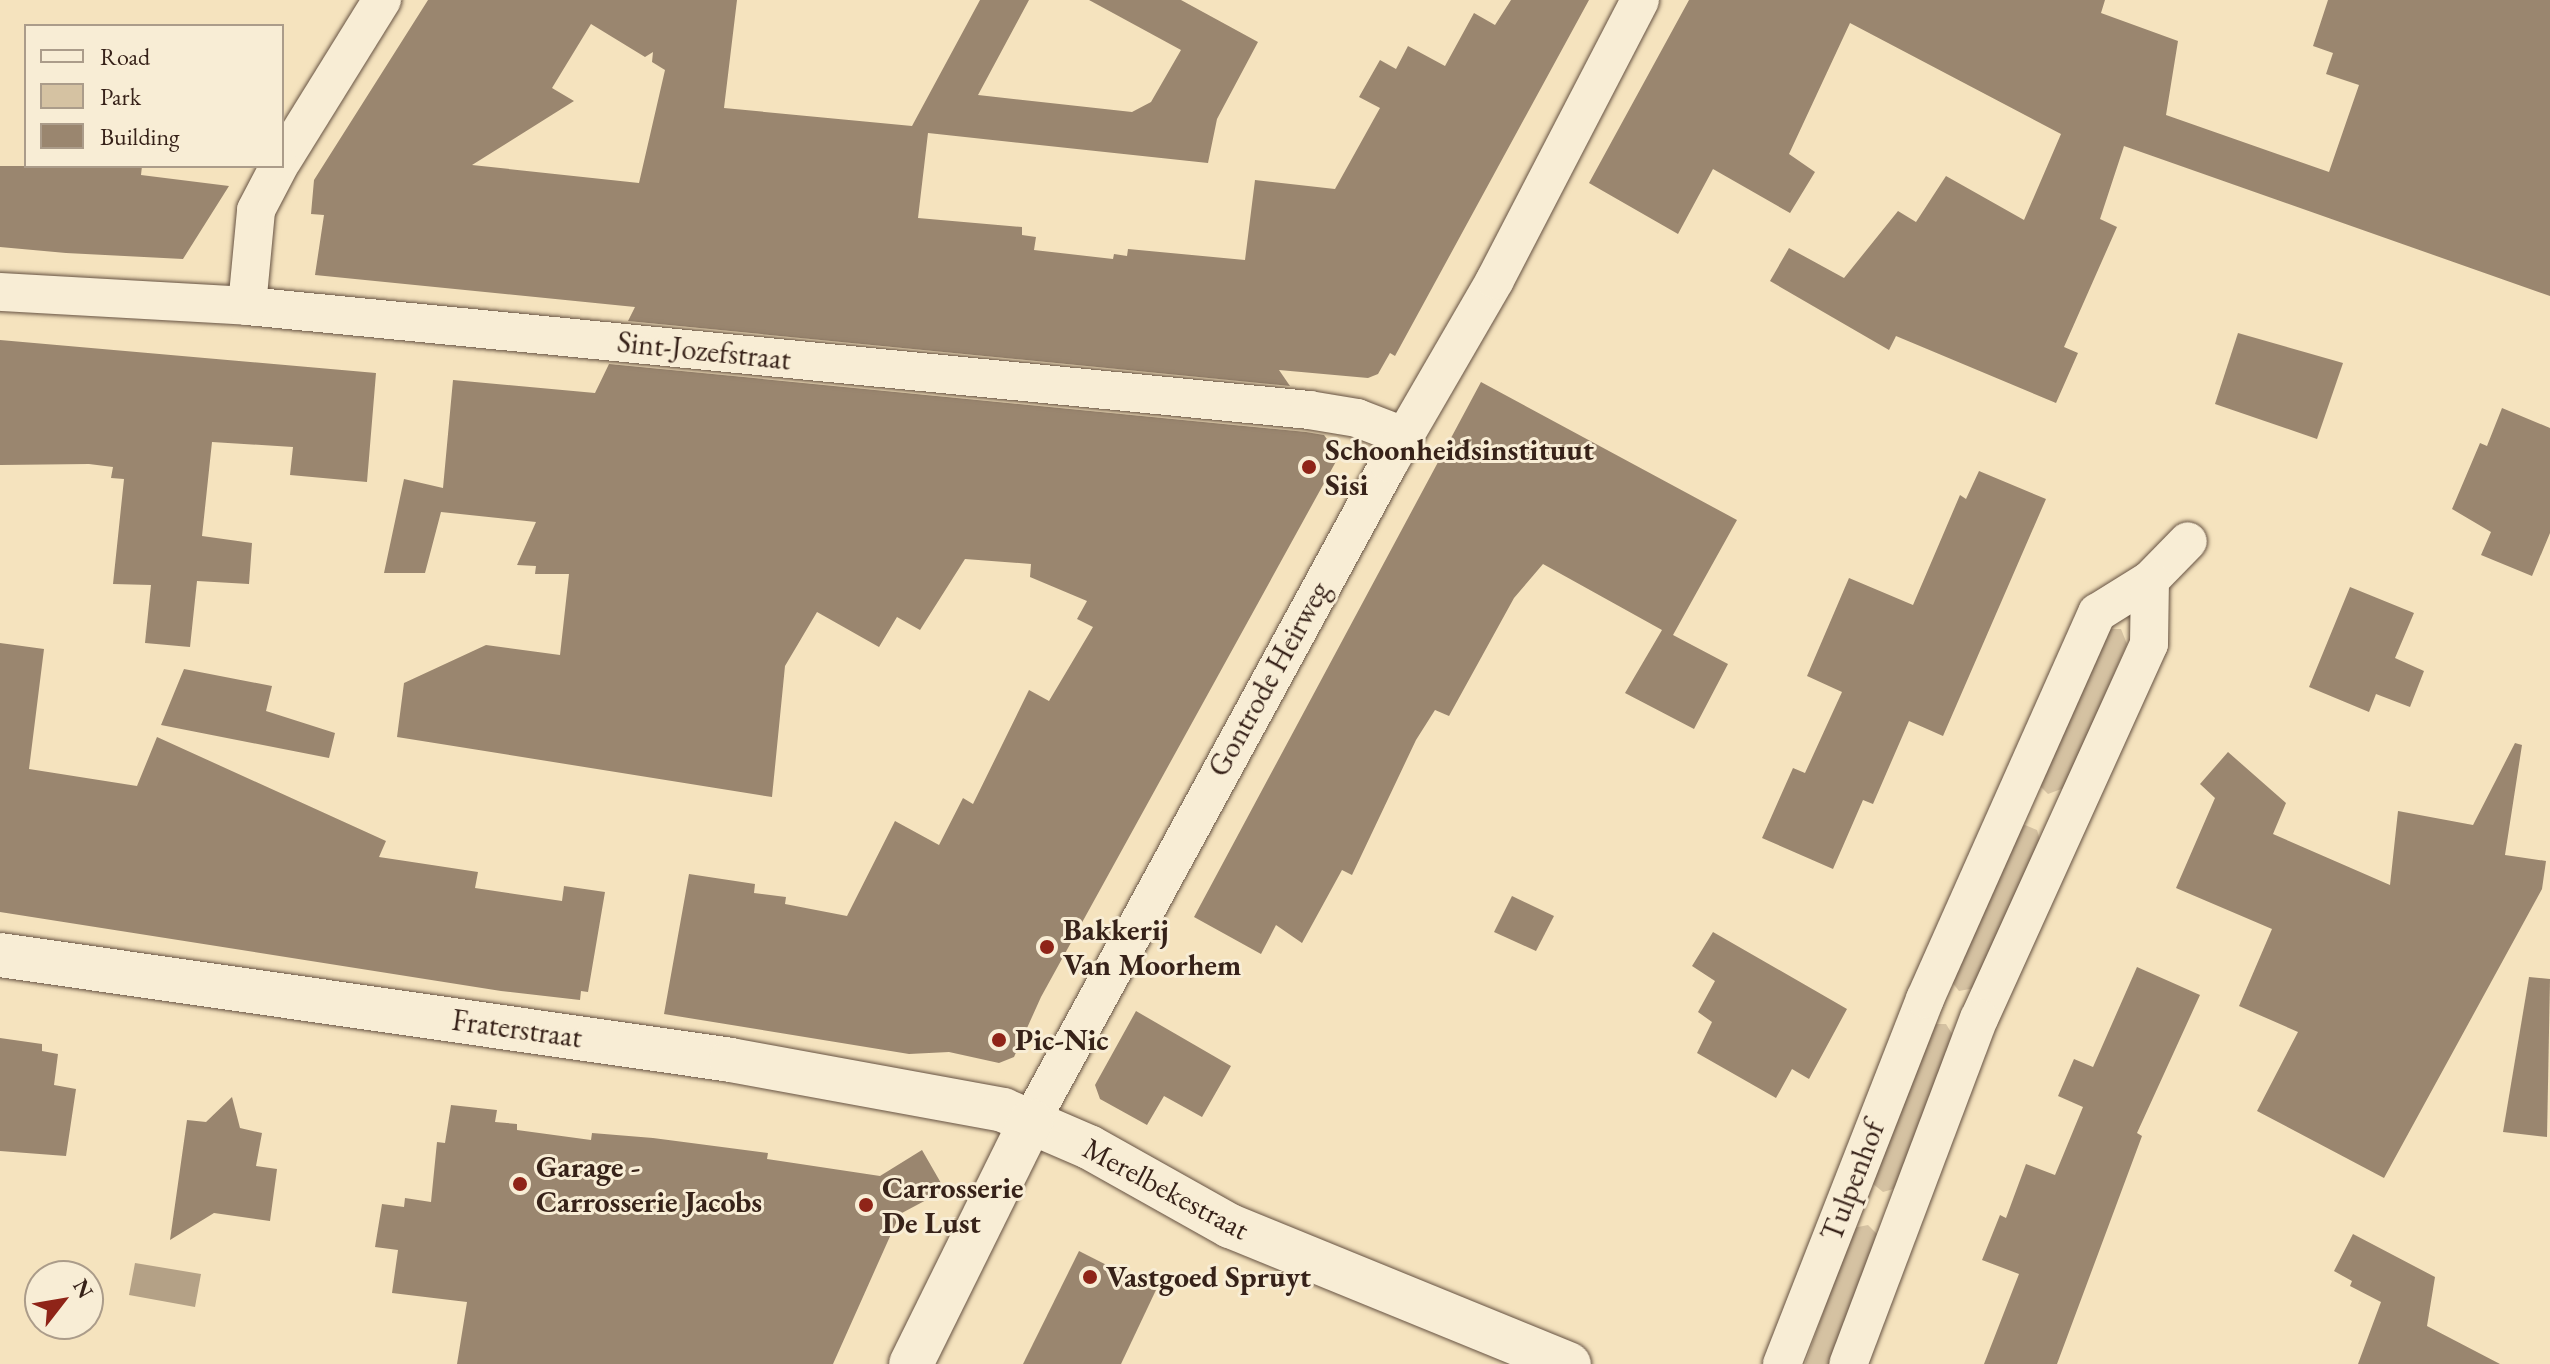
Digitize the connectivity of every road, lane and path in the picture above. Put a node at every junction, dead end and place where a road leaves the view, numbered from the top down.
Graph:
1 (382, 0) edge
2 (1640, 0) edge
3 (284, 158) edge
4 (278, 168) edge
5 (0, 292) edge
6 (247, 306) junction
7 (1404, 436) junction
8 (2188, 541) dead end
9 (2150, 580) junction
10 (2014, 798) junction
11 (2068, 824) junction
12 (0, 955) edge
13 (1925, 999) junction
14 (1979, 1018) junction
15 (1031, 1121) junction
16 (911, 1364) edge
17 (1569, 1364) edge
18 (1782, 1364) edge
19 (1848, 1364) edge

1 - 3 street
2 - 7 street, Gontrode Heirweg
4 - 6 street
5 - 6 street, Sint-Jozefstraat
6 - 7 street, Sint-Jozefstraat
7 - 15 street, Gontrode Heirweg
8 - 9 street, Tulpenhof
9 - 10 street, Tulpenhof
9 - 11 street, Tulpenhof
10 - 11 street
10 - 13 street, Tulpenhof
11 - 14 street, Tulpenhof
12 - 15 street, Fraterstraat
13 - 14 street
13 - 18 street, Tulpenhof
14 - 19 street, Tulpenhof
15 - 16 street, Gontrode Heirweg
15 - 17 street, Merelbekestraat

